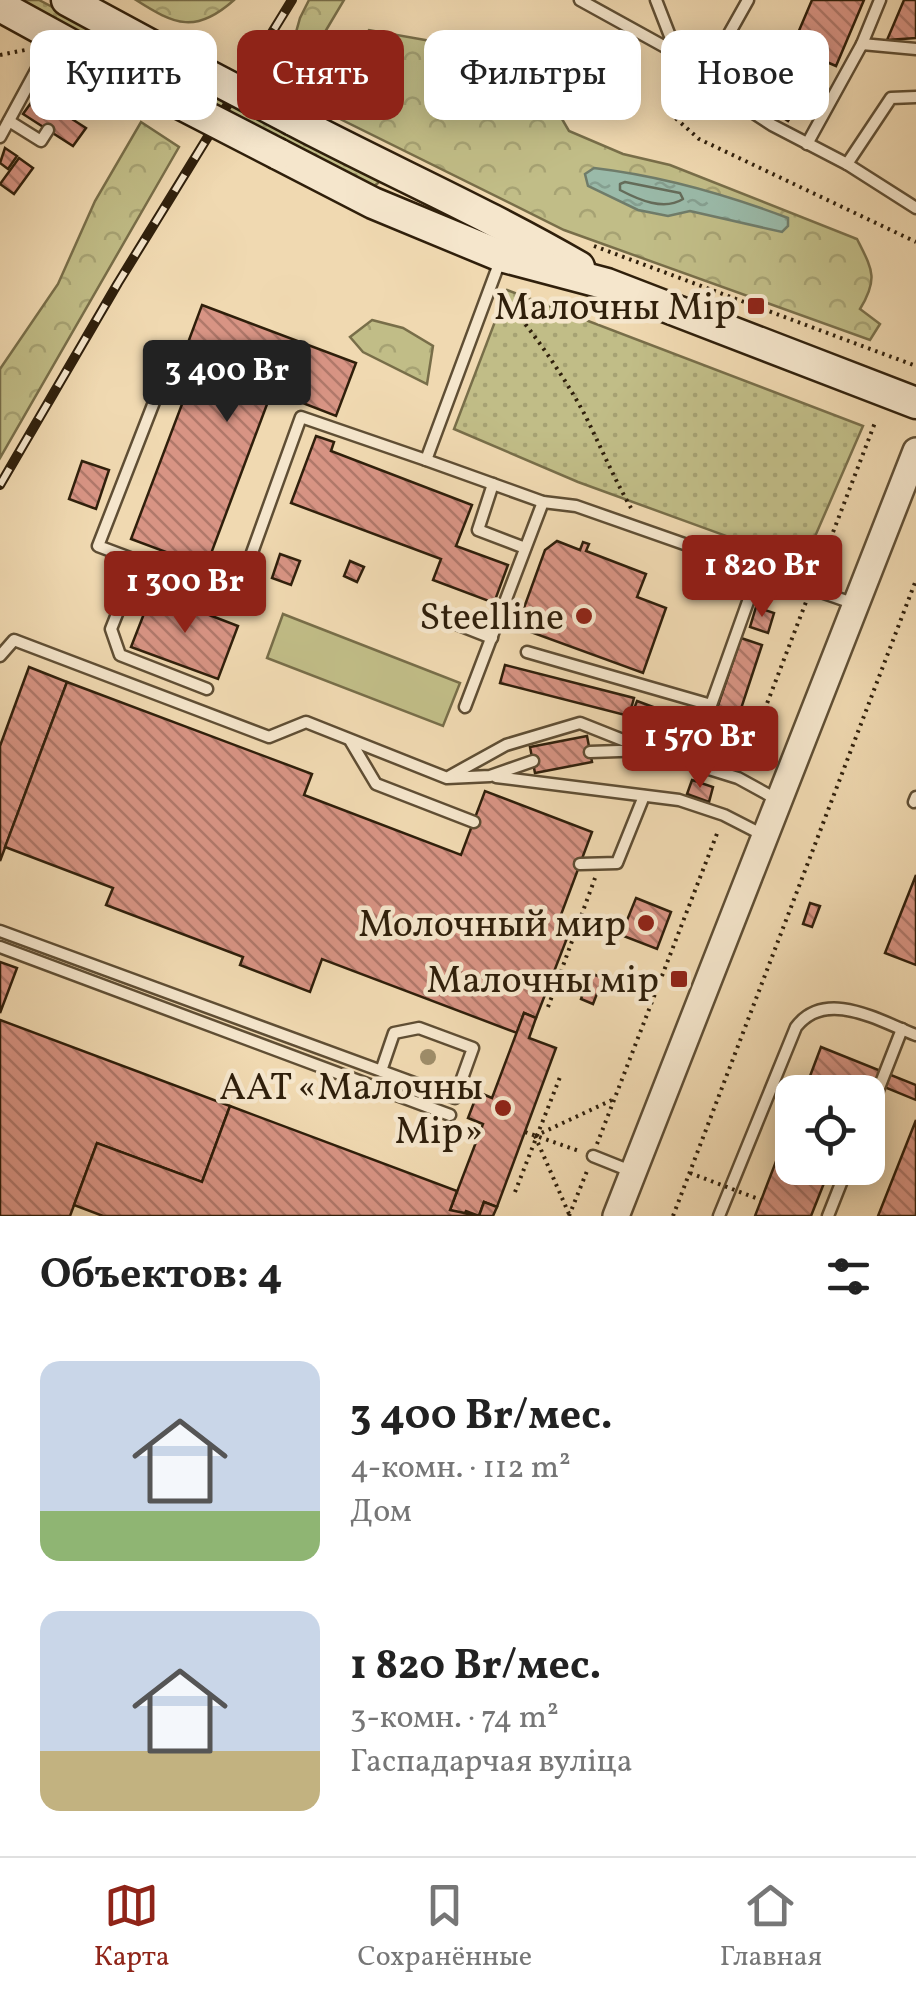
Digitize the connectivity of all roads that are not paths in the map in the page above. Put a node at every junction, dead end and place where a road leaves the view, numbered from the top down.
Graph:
1 (67, 0) edge
2 (580, 0) edge
3 (656, 0) edge
4 (748, 0) edge
5 (880, 0) edge
6 (0, 6) edge
7 (668, 30) edge
8 (731, 30) edge
9 (30, 32) edge
10 (862, 44) junction
11 (661, 45) edge
12 (916, 49) edge
13 (30, 83) edge
14 (916, 97) edge
15 (212, 120) edge
16 (764, 120) edge
17 (9, 121) junction
18 (48, 130) dead end
19 (0, 137) edge
20 (807, 144) junction
21 (846, 164) junction
22 (393, 173) junction
23 (373, 203) junction
24 (916, 208) edge
25 (507, 243) junction
26 (170, 361) dead end
27 (916, 403) edge
28 (916, 452) edge
29 (426, 460) junction
30 (493, 484) junction
31 (543, 502) junction
32 (526, 548) junction
33 (138, 562) junction
34 (760, 568) junction
35 (856, 604) junction
36 (436, 616) dead end
37 (492, 638) junction
38 (528, 652) dead end
39 (0, 656) edge
40 (207, 689) dead end
41 (465, 707) dead end
42 (350, 740) junction
43 (648, 750) junction
44 (590, 752) dead end
45 (532, 761) dead end
46 (490, 776) junction
47 (447, 778) junction
48 (644, 796) junction
49 (779, 801) junction
50 (474, 822) dead end
51 (765, 836) junction
52 (580, 864) dead end
53 (0, 930) edge
54 (0, 947) edge
55 (902, 1030) junction
56 (916, 1035) edge
57 (381, 1071) junction
58 (884, 1075) edge
59 (450, 1114) dead end
60 (592, 1156) road end
61 (634, 1172) junction
62 (840, 1185) edge
63 (616, 1216) edge
64 (719, 1216) edge
65 (828, 1216) edge

1 - 22 main road, bridge
2 - 11 lane
3 - 7 lane
4 - 8 lane
5 - 10 lane
6 - 9 main road
10 - 12 lane
10 - 20 lane
13 - 17 lane
14 - 21 lane
15 - 23 main road, bridge
16 - 20 lane
17 - 18 lane
17 - 19 lane
20 - 21 lane
21 - 24 lane
22 - 23 main road
22 - 25 main road
23 - 25 main road
25 - 27 main road
25 - 29 lane
26 - 33 lane
28 - 35 street
29 - 30 lane
29 - 33 lane
30 - 31 lane
30 - 32 lane
31 - 32 lane
31 - 34 lane
32 - 37 lane
33 - 40 lane
34 - 35 lane
34 - 38 lane
35 - 49 street
36 - 37 lane
37 - 41 lane
39 - 42 lane
42 - 47 lane
42 - 50 lane
43 - 44 lane
43 - 47 lane
43 - 49 lane
45 - 46 lane
46 - 47 lane
46 - 48 lane
48 - 51 lane
48 - 52 lane
49 - 51 street
51 - 61 street
53 - 57 lane
54 - 59 lane
55 - 56 lane
55 - 58 lane
55 - 64 lane
57 - 57 lane
60 - 61 lane
61 - 63 street
62 - 65 lane

